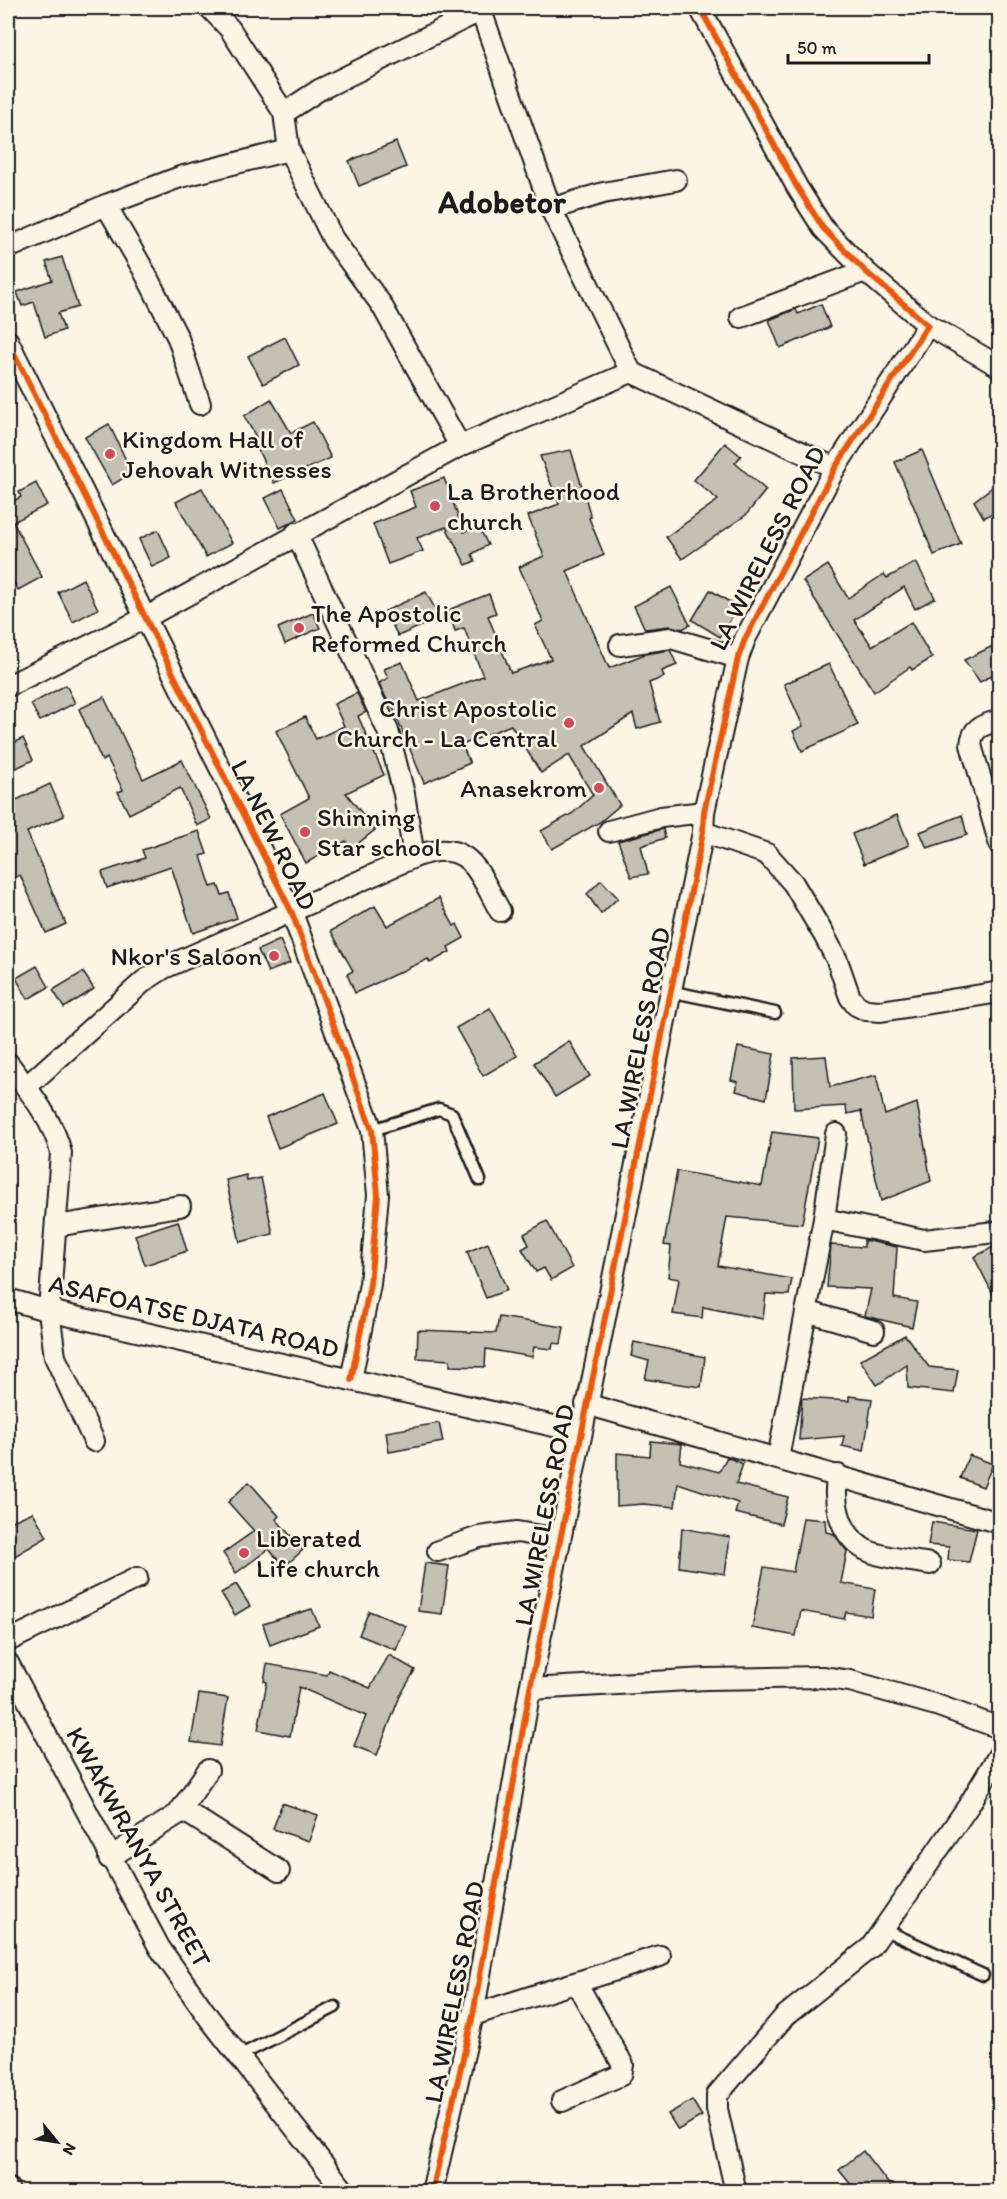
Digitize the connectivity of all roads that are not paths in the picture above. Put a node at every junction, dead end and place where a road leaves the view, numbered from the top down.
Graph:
1 (210, 8) edge
2 (482, 8) edge
3 (700, 8) edge
4 (284, 113) junction
5 (289, 150) junction
6 (676, 180) dead end
7 (106, 205) junction
8 (551, 209) junction
9 (8, 248) edge
10 (865, 271) junction
11 (741, 317) dead end
12 (928, 325) junction
13 (8, 341) edge
14 (999, 366) edge
15 (631, 372) junction
16 (200, 404) dead end
17 (460, 446) junction
18 (835, 468) junction
19 (296, 533) junction
20 (145, 618) junction
21 (620, 645) dead end
22 (738, 658) junction
23 (8, 687) edge
24 (999, 720) edge
25 (704, 822) junction
26 (609, 831) dead end
27 (999, 845) edge
28 (414, 857) junction
29 (500, 911) dead end
30 (292, 913) junction
31 (669, 991) junction
32 (999, 992) edge
33 (775, 1013) dead end
34 (8, 1063) edge
35 (26, 1087) junction
36 (372, 1130) junction
37 (836, 1134) dead end
38 (480, 1180) dead end
39 (180, 1206) dead end
40 (825, 1219) junction
41 (56, 1226) junction
42 (999, 1234) edge
43 (8, 1299) edge
44 (50, 1311) junction
45 (806, 1311) junction
46 (874, 1331) dead end
47 (351, 1380) junction
48 (586, 1404) junction
49 (580, 1432) junction
50 (94, 1441) dead end
51 (778, 1458) junction
52 (838, 1475) junction
53 (999, 1524) edge
54 (559, 1539) junction
55 (438, 1551) dead end
56 (930, 1564) dead end
57 (137, 1578) dead end
58 (8, 1641) edge
59 (8, 1664) edge
60 (530, 1689) junction
61 (999, 1728) edge
62 (999, 1753) edge
63 (208, 1770) dead end
64 (183, 1810) junction
65 (109, 1858) junction
66 (279, 1871) dead end
67 (885, 1930) junction
68 (660, 1956) dead end
69 (983, 1975) dead end
70 (577, 1984) junction
71 (335, 2007) dead end
72 (473, 2015) junction
73 (239, 2056) junction
74 (562, 2101) dead end
75 (345, 2192) edge
76 (432, 2192) edge
77 (736, 2192) edge

1 - 4 street
2 - 4 street
2 - 8 street
3 - 10 street
4 - 5 street
5 - 7 street
5 - 17 street
6 - 8 street
7 - 9 street
7 - 16 street
8 - 15 street
10 - 11 street
10 - 12 street
12 - 14 street
12 - 18 street, LA WIRELESS ROAD
13 - 20 street, LA NEW ROAD
15 - 17 street
15 - 18 street
17 - 19 street
18 - 22 street, LA WIRELESS ROAD
19 - 20 street
19 - 28 street
20 - 23 street
20 - 30 street, LA NEW ROAD
21 - 22 street
22 - 25 street, LA WIRELESS ROAD
24 - 27 street
25 - 26 street
25 - 31 street, LA WIRELESS ROAD
25 - 32 street
28 - 29 street
28 - 30 street
30 - 35 street
30 - 36 street, LA NEW ROAD
31 - 33 lane
31 - 48 street, LA WIRELESS ROAD
34 - 35 street
35 - 41 street
36 - 38 lane
36 - 47 street, LA NEW ROAD
37 - 40 street
39 - 41 street
40 - 42 street
40 - 45 street
41 - 44 street
43 - 44 street, ASAFOATSE DJATA ROAD
44 - 47 street, ASAFOATSE DJATA ROAD
44 - 50 street
45 - 46 street
45 - 51 street
47 - 49 street, ASAFOATSE DJATA ROAD
48 - 49 street, LA WIRELESS ROAD
48 - 51 street
49 - 54 street, LA WIRELESS ROAD
51 - 52 street
52 - 53 street
52 - 56 street
54 - 55 street
54 - 60 street, LA WIRELESS ROAD
57 - 58 street
59 - 65 street, KWAKWRANYA STREET
60 - 61 street
60 - 72 street, LA WIRELESS ROAD
62 - 67 street
63 - 64 street
64 - 65 street
64 - 66 street
65 - 73 street, KWAKWRANYA STREET
67 - 69 lane
67 - 77 street
68 - 70 street
70 - 72 street
70 - 74 street
71 - 73 lane
72 - 76 street, LA WIRELESS ROAD
73 - 75 street, KWAKWRANYA STREET

